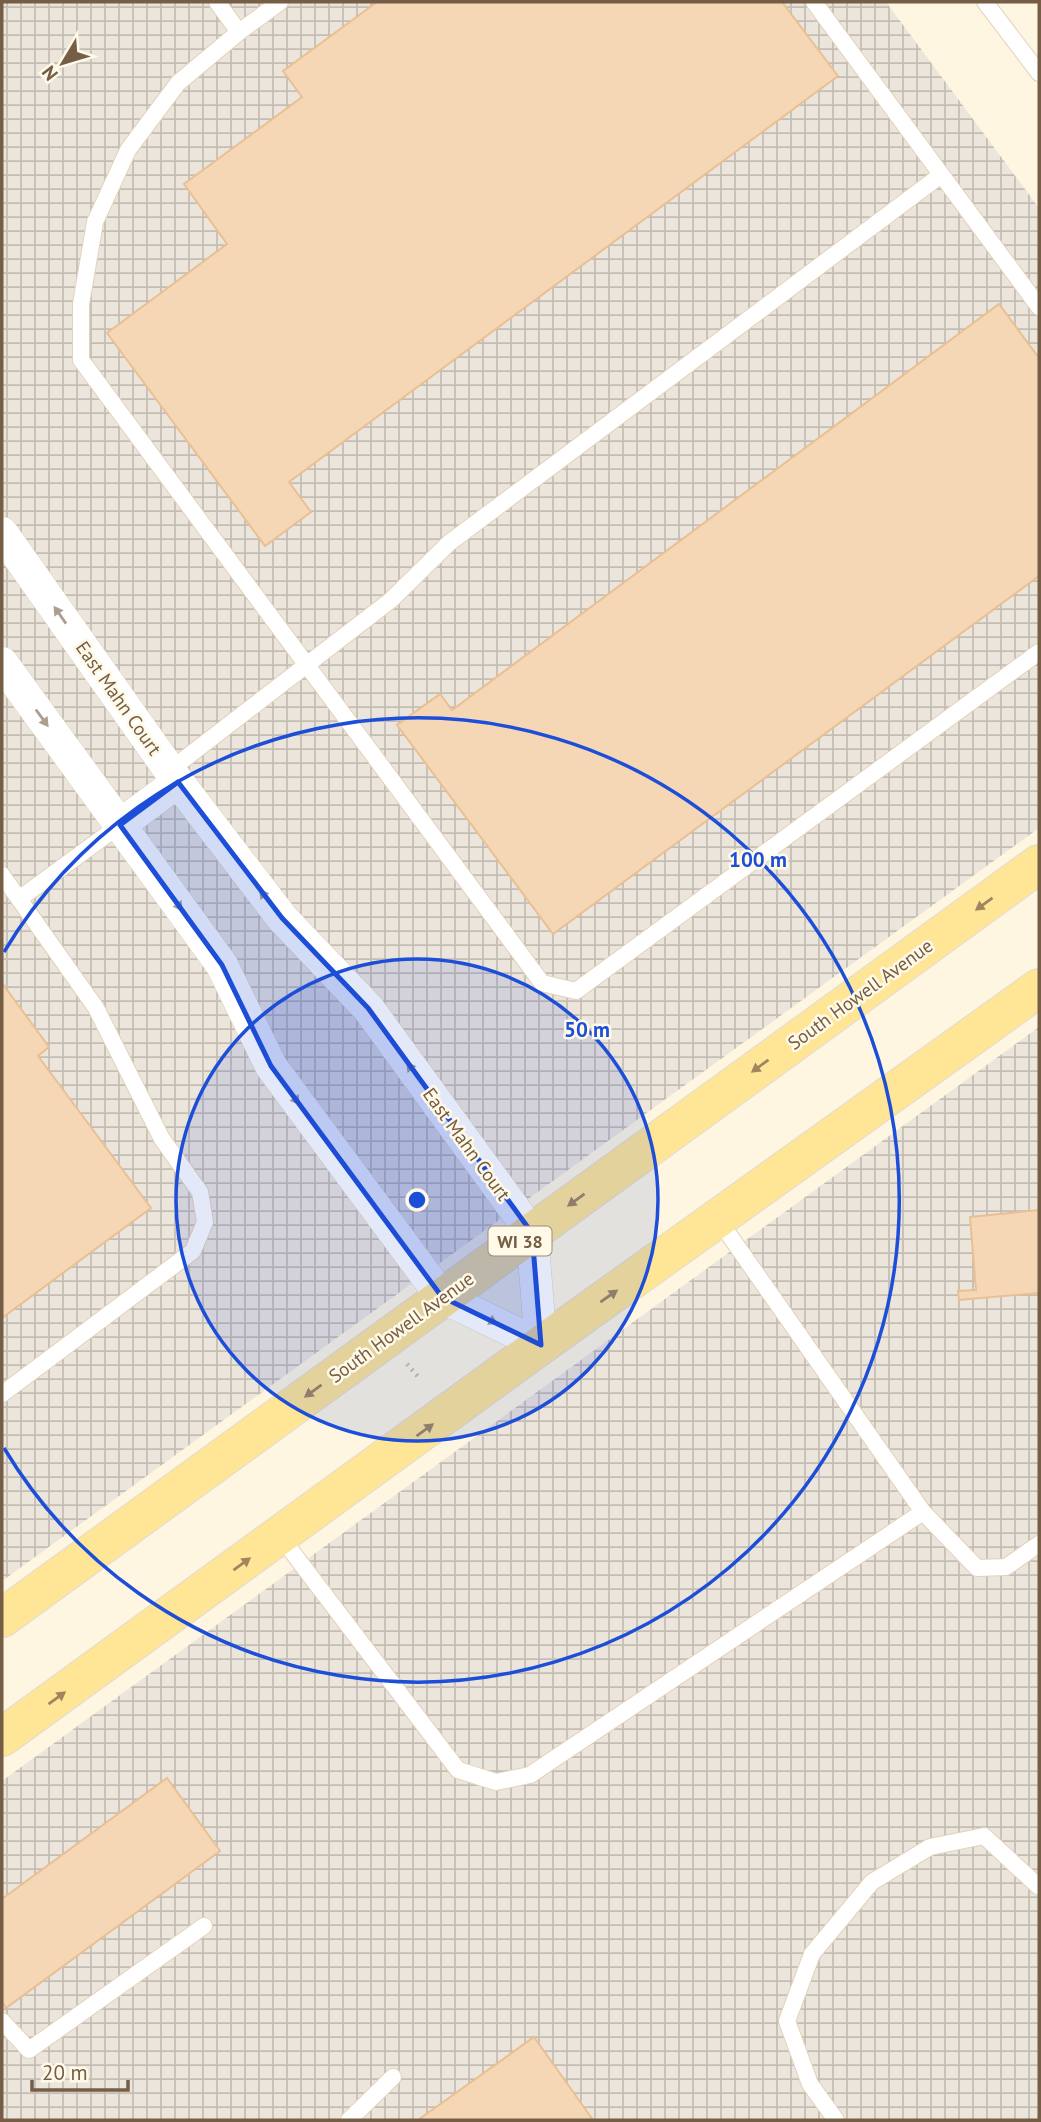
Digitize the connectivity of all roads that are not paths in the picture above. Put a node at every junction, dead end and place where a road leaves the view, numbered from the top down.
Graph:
1 (217, 2) edge
2 (280, 2) edge
3 (814, 2) edge
4 (985, 2) edge
5 (239, 32) junction
6 (1039, 73) edge
7 (941, 175) junction
8 (1039, 307) edge
9 (2, 533) edge
10 (1039, 652) edge
11 (2, 663) edge
12 (306, 664) junction
13 (174, 776) junction
14 (120, 825) junction
15 (1039, 864) edge
16 (2, 875) edge
17 (19, 899) junction
18 (1039, 988) edge
19 (718, 1219) junction
20 (531, 1233) junction
21 (442, 1297) junction
22 (541, 1345) junction
23 (2, 1394) edge
24 (923, 1512) junction
25 (281, 1536) junction
26 (1039, 1544) edge
27 (2, 1618) edge
28 (2, 1737) edge
29 (1039, 1887) edge
30 (204, 1926) dead end
31 (2, 2021) edge
32 (393, 2077) dead end
33 (349, 2120) edge
34 (836, 2120) edge

1 - 5 lane
2 - 5 lane
3 - 7 lane
4 - 6 lane
5 - 12 lane
7 - 8 lane
7 - 12 lane
13 -> 9 street, East Mahn Court
10 - 12 lane
11 -> 14 street
12 - 13 lane
13 - 14 street
20 -> 13 street, East Mahn Court
14 - 17 lane
14 -> 21 street
15 -> 20 main road, South Howell Avenue / WI 38
16 - 17 lane
17 - 23 lane
18 - 19 main road
22 -> 19 main road
19 - 24 lane
20 - 21 main road, South Howell Avenue / WI 38
20 - 22 street
21 -> 22 street
21 -> 27 main road, South Howell Avenue / WI 38
25 -> 22 main road
24 - 25 lane
24 - 26 lane
28 -> 25 main road
29 - 34 lane
30 - 31 lane
32 - 33 lane

